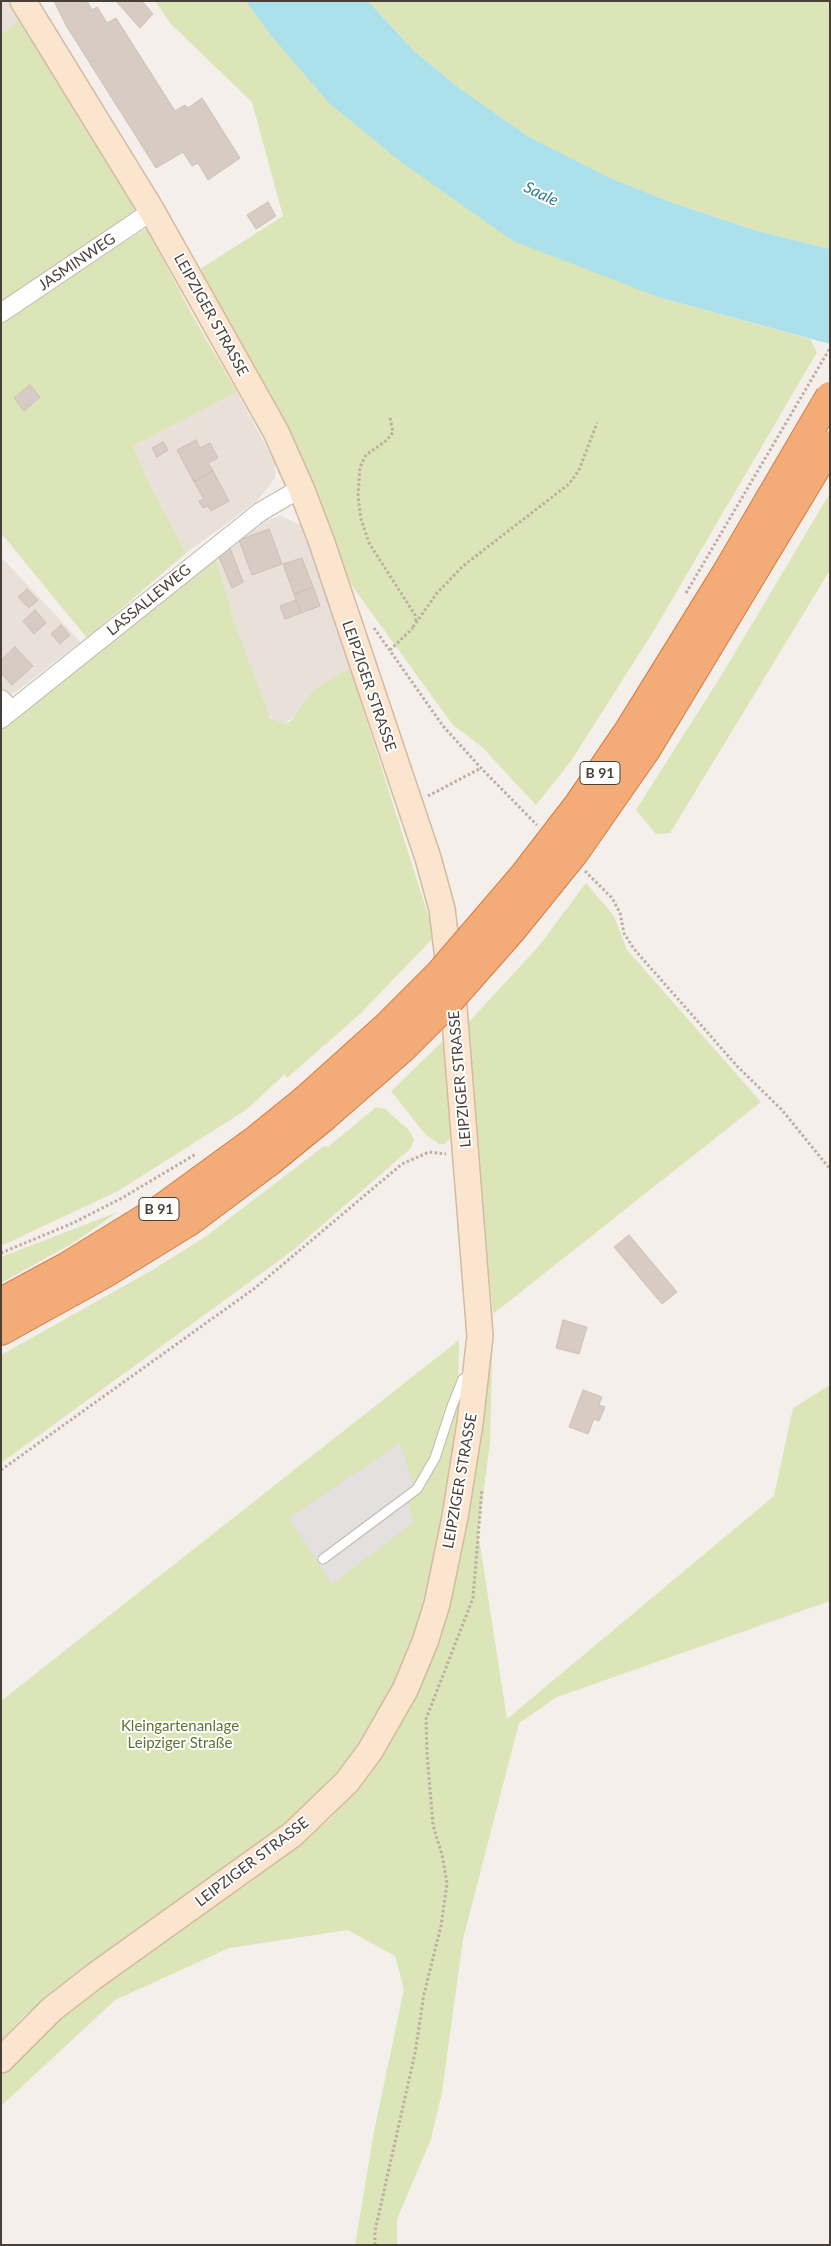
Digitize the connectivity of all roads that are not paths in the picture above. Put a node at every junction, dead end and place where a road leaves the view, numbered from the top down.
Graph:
1 (23, 1) edge
2 (152, 210) junction
3 (1, 313) edge
4 (830, 396) edge
5 (830, 446) edge
6 (301, 488) junction
7 (5, 709) edge
8 (314, 1109) junction
9 (1, 1302) edge
10 (27, 1319) junction
11 (1, 1331) edge
12 (1, 1345) edge
13 (478, 1372) junction
14 (323, 1559) dead end
15 (1, 2060) edge

1 - 2 street, LEIPZIGER STRASSE
2 - 3 street, JASMINWEG
2 - 6 street, LEIPZIGER STRASSE
4 - 8 highway, B 91, bridge
5 - 8 highway, B 91, bridge
6 - 7 street, LASSALLEWEG
6 - 13 street, LEIPZIGER STRASSE
8 - 9 highway, B 91
8 - 10 highway, B 91
10 - 11 highway, B 91
10 - 12 highway
13 - 14 lane
13 - 15 street, LEIPZIGER STRASSE

